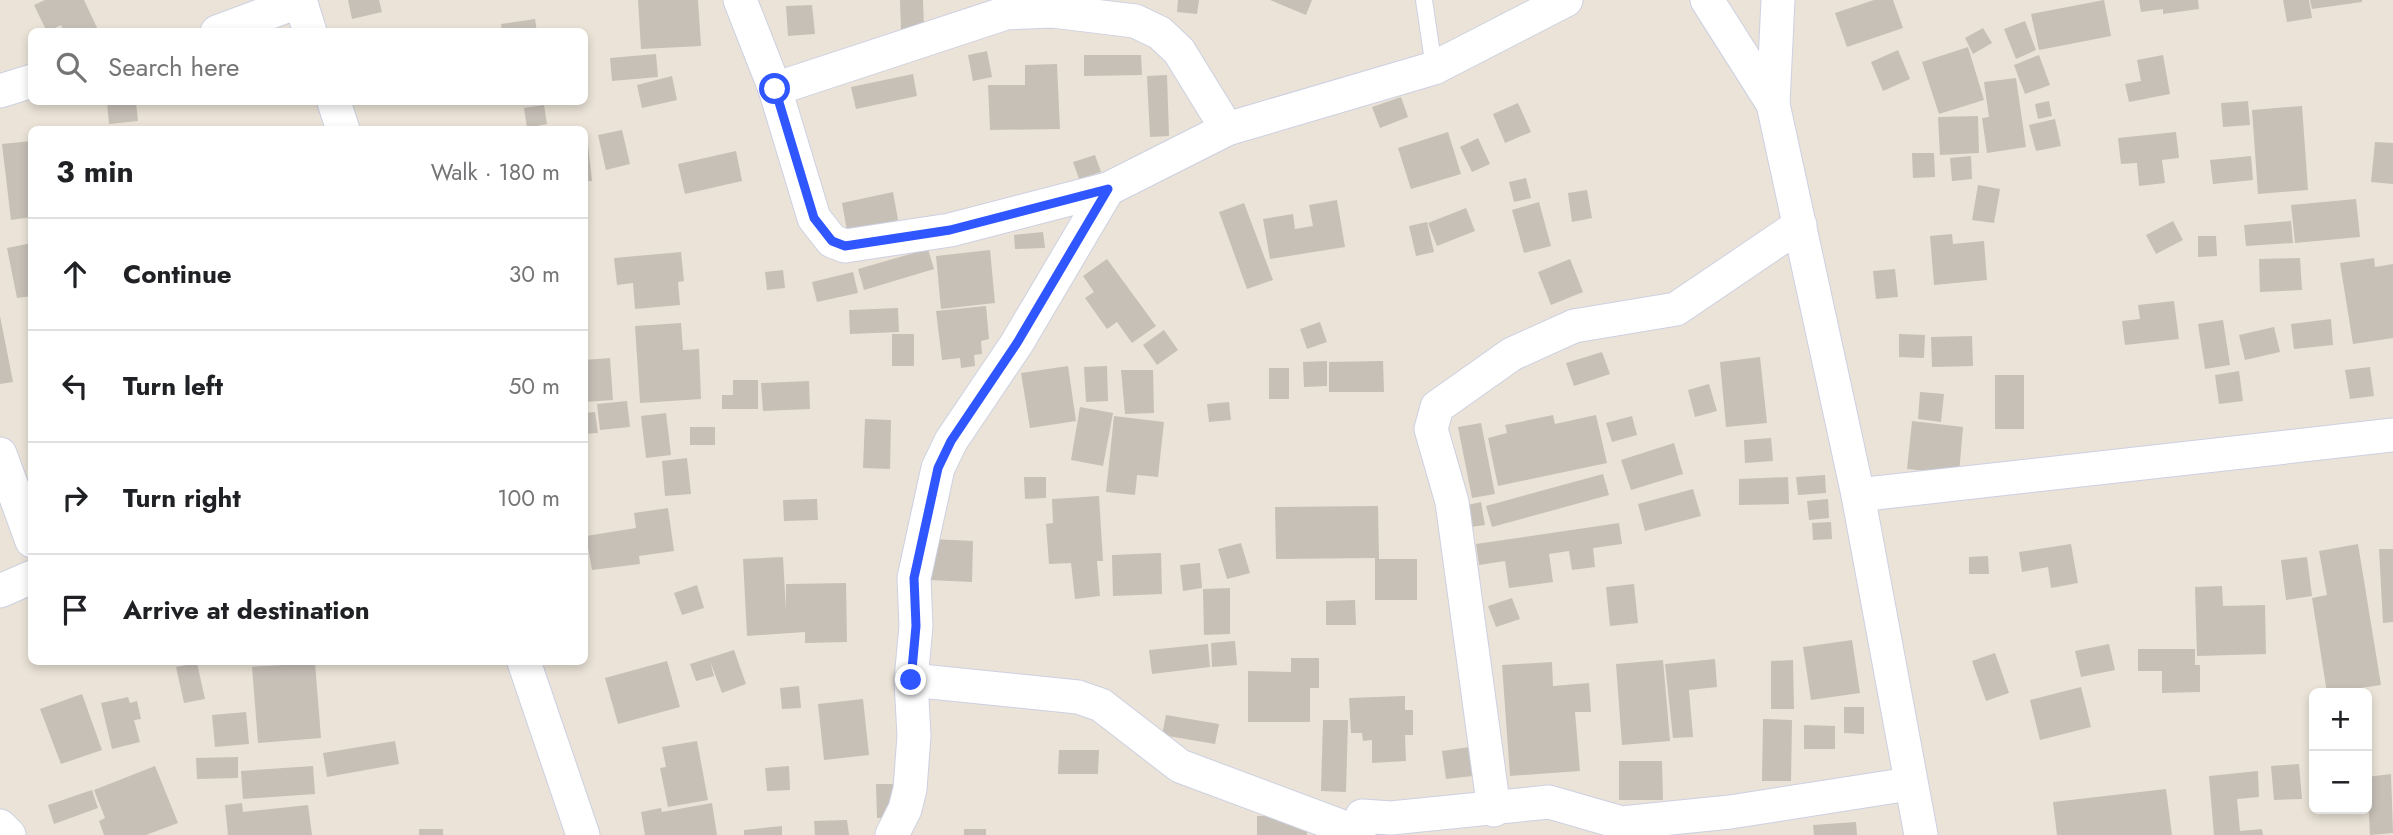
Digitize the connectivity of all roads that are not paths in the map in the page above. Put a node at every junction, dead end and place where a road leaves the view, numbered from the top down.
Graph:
1 (300, 0) edge
2 (740, 0) edge
3 (1424, 0) edge
4 (1566, 0) edge
5 (1707, 0) edge
6 (1777, 0) edge
7 (227, 28) edge
8 (309, 28) edge
9 (1434, 68) junction
10 (28, 82) edge
11 (775, 89) junction
12 (0, 91) edge
13 (1773, 104) junction
14 (335, 105) edge
15 (342, 126) edge
16 (1227, 129) junction
17 (1108, 189) junction
18 (1800, 225) junction
19 (2393, 435) edge
20 (0, 454) edge
21 (1858, 495) junction
22 (28, 530) edge
23 (28, 579) edge
24 (0, 591) edge
25 (525, 665) edge
26 (911, 680) junction
27 (1909, 784) junction
28 (1494, 810) junction
29 (0, 827) edge
30 (1359, 834) edge
31 (9, 835) edge
32 (583, 835) edge
33 (892, 835) edge
34 (1921, 835) edge

1 - 7 street
1 - 8 street
2 - 11 street
3 - 9 lane
4 - 9 street
5 - 13 street
6 - 13 street
9 - 16 street
10 - 12 street
11 - 16 street
11 - 17 street
13 - 18 street
14 - 15 street
16 - 17 street
17 - 26 street
18 - 21 street
18 - 28 street
19 - 21 street
20 - 22 street
21 - 27 street
23 - 24 street
25 - 32 street
26 - 30 street
26 - 33 street
27 - 28 street
27 - 34 street
28 - 30 street
29 - 31 street

